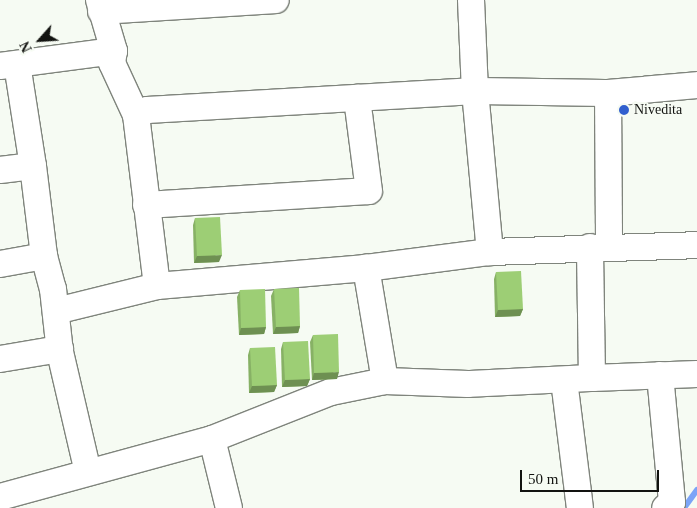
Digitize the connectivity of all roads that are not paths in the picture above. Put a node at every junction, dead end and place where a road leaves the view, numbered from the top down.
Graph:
1 (276, 0) edge
2 (471, 0) edge
3 (100, 5) edge
4 (114, 51) junction
5 (9, 65) edge
6 (697, 85) edge
7 (475, 91) junction
8 (608, 93) junction
9 (357, 98) junction
10 (136, 115) junction
11 (33, 166) junction
12 (0, 170) edge
13 (146, 205) junction
14 (697, 245) edge
15 (600, 246) junction
16 (490, 252) junction
17 (44, 256) junction
18 (0, 264) edge
19 (366, 268) junction
20 (157, 286) junction
21 (56, 311) junction
22 (60, 349) junction
23 (0, 359) edge
24 (697, 374) edge
25 (660, 375) junction
26 (592, 378) junction
27 (564, 380) junction
28 (384, 381) junction
29 (212, 439) junction
30 (88, 472) junction
31 (0, 497) edge
32 (229, 508) edge
33 (580, 508) edge
34 (665, 508) edge

1 - 3 street
2 - 7 street
3 - 4 street
4 - 5 street
4 - 10 street
5 - 11 street
6 - 8 street
7 - 8 street
7 - 9 street
7 - 16 street
8 - 15 street
9 - 10 street
9 - 13 street
10 - 13 street
11 - 12 street
11 - 17 street
13 - 20 street
14 - 15 street
15 - 16 street
15 - 26 street
16 - 19 street
17 - 18 street
17 - 21 street
19 - 20 street
19 - 28 street
20 - 21 street
21 - 22 street
22 - 23 street
22 - 30 street
24 - 25 street
25 - 26 street
25 - 34 street
26 - 27 street
27 - 28 street
27 - 33 street
28 - 29 street
29 - 30 street
29 - 32 street
30 - 31 street

